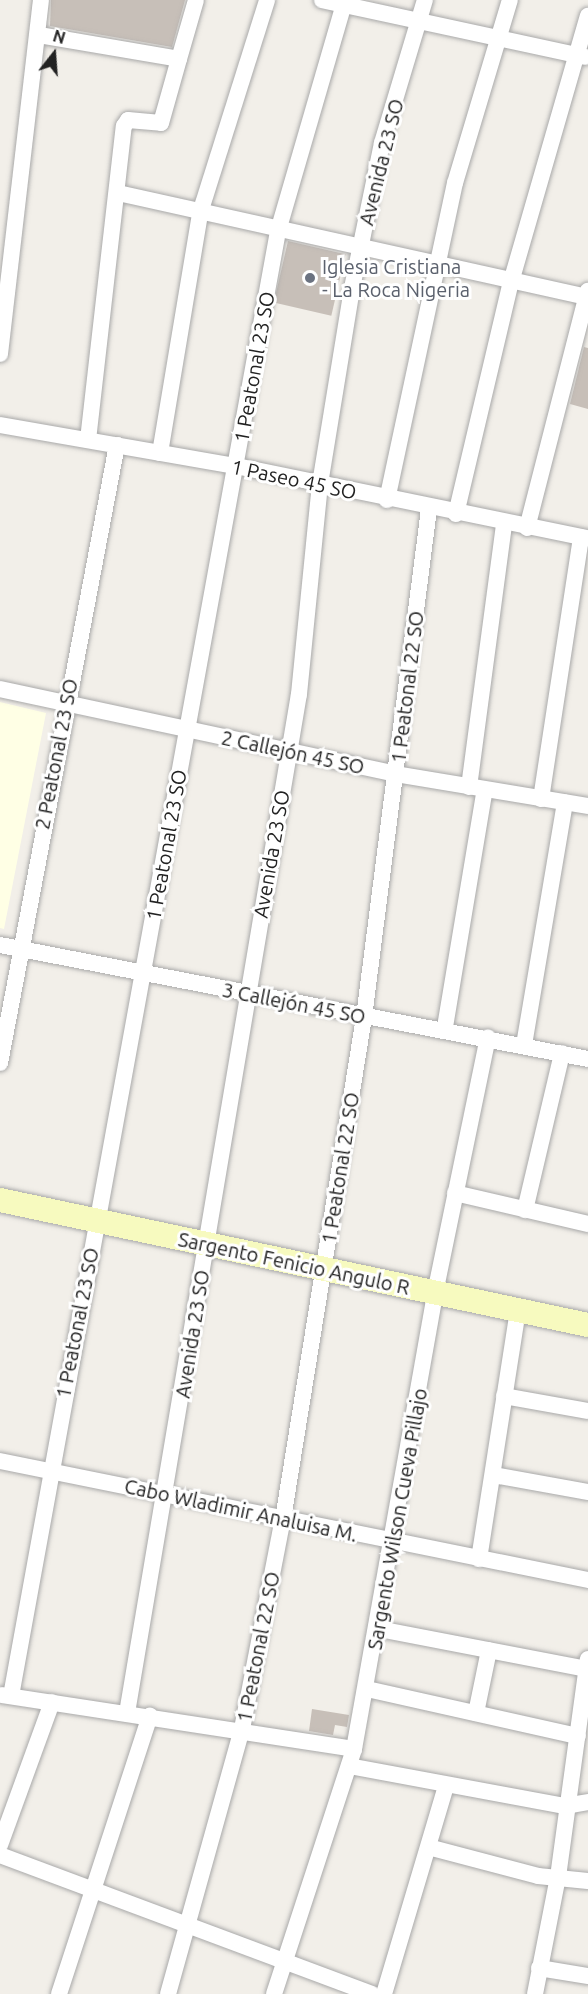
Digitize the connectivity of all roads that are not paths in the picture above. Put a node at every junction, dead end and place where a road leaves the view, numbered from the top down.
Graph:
1 (41, 0) edge
2 (196, 0) edge
3 (267, 0) edge
4 (322, 0) edge
5 (425, 0) edge
6 (510, 0) edge
7 (344, 3) edge
8 (588, 16) edge
9 (419, 21) junction
10 (39, 35) junction
11 (499, 38) junction
12 (582, 56) edge
13 (179, 59) junction
14 (118, 194) junction
15 (200, 213) junction
16 (278, 231) junction
17 (360, 250) junction
18 (436, 266) junction
19 (511, 282) junction
20 (588, 295) edge
21 (0, 354) edge
22 (0, 425) edge
23 (88, 440) junction
24 (117, 445) junction
25 (160, 453) junction
26 (236, 466) junction
27 (320, 484) junction
28 (387, 500) junction
29 (429, 510) junction
30 (456, 514) junction
31 (504, 524) junction
32 (527, 528) junction
33 (585, 537) edge
34 (0, 689) edge
35 (65, 703) junction
36 (187, 730) junction
37 (290, 749) junction
38 (395, 774) junction
39 (477, 788) junction
40 (541, 799) junction
41 (565, 802) junction
42 (588, 806) edge
43 (0, 945) edge
44 (20, 948) junction
45 (142, 972) junction
46 (248, 994) junction
47 (364, 1017) junction
48 (445, 1028) junction
49 (488, 1037) junction
50 (524, 1045) junction
51 (562, 1053) junction
52 (588, 1059) edge
53 (0, 1064) edge
54 (455, 1193) junction
55 (0, 1200) edge
56 (525, 1210) junction
57 (97, 1221) junction
58 (588, 1224) edge
59 (207, 1244) junction
60 (323, 1269) junction
61 (435, 1293) junction
62 (518, 1311) junction
63 (588, 1325) edge
64 (504, 1396) junction
65 (588, 1411) edge
66 (0, 1461) edge
67 (49, 1470) junction
68 (493, 1474) junction
69 (166, 1491) junction
70 (588, 1492) edge
71 (283, 1519) junction
72 (393, 1543) junction
73 (478, 1559) junction
74 (588, 1580) edge
75 (379, 1629) junction
76 (489, 1650) junction
77 (587, 1664) edge
78 (367, 1689) junction
79 (5, 1696) edge
80 (52, 1702) junction
81 (127, 1713) junction
82 (476, 1713) junction
83 (150, 1716) junction
84 (582, 1726) edge
85 (242, 1729) junction
86 (354, 1749) junction
87 (350, 1766) junction
88 (446, 1786) junction
89 (588, 1802) edge
90 (565, 1806) junction
91 (0, 1845) edge
92 (432, 1848) junction
93 (0, 1855) edge
94 (558, 1877) junction
95 (588, 1881) edge
96 (93, 1893) junction
97 (189, 1926) junction
98 (285, 1960) junction
99 (539, 1968) junction
100 (588, 1976) edge
101 (59, 1994) edge
102 (168, 1994) edge
103 (274, 1994) edge
104 (372, 1994) edge
105 (384, 1994) edge
106 (535, 1994) edge

1 - 10 street
2 - 13 street
3 - 15 street
4 - 7 street
5 - 9 street, Avenida 23 SO
6 - 11 street
7 - 9 street
7 - 16 street, 1 Peatonal 23 SO
8 - 12 street
9 - 11 street
9 - 17 street, Avenida 23 SO
10 - 13 street
10 - 21 street
11 - 12 street
11 - 18 street
12 - 19 street
13 - 14 street
14 - 15 street
14 - 23 street
15 - 16 street
15 - 25 street
16 - 17 street
16 - 26 street, 1 Peatonal 23 SO
17 - 18 street
17 - 27 street, Avenida 23 SO
18 - 19 street
18 - 28 street
19 - 20 street
19 - 30 street
20 - 32 street
22 - 23 street, 1 Paseo 45 SO
23 - 24 street, 1 Paseo 45 SO
24 - 25 street, 1 Paseo 45 SO
24 - 35 street, 2 Peatonal 23 SO
25 - 26 street, 1 Paseo 45 SO
26 - 27 street, 1 Paseo 45 SO
26 - 36 street, 1 Peatonal 23 SO
27 - 28 street, 1 Paseo 45 SO
27 - 37 street, Avenida 23 SO
28 - 29 street, 1 Paseo 45 SO
29 - 30 street, 1 Paseo 45 SO
29 - 38 street, 1 Peatonal 22 SO
30 - 31 street, 1 Paseo 45 SO
31 - 32 street, 1 Paseo 45 SO
31 - 39 street
32 - 33 street, 1 Paseo 45 SO
33 - 40 street
34 - 35 street, 2 Callejón 45 SO
35 - 36 street, 2 Callejón 45 SO
35 - 44 street, 2 Peatonal 23 SO
36 - 37 street, 2 Callejón 45 SO
36 - 45 street, 1 Peatonal 23 SO
37 - 38 street, 2 Callejón 45 SO
37 - 46 street, Avenida 23 SO
38 - 39 street, 2 Callejón 45 SO
38 - 47 street, 1 Peatonal 22 SO
39 - 40 street, 2 Callejón 45 SO
39 - 48 street
40 - 41 street, 2 Callejón 45 SO
41 - 42 street, 2 Callejón 45 SO
41 - 50 street
43 - 44 street, 3 Callejón 45 SO
44 - 45 street, 3 Callejón 45 SO
44 - 53 street, 2 Peatonal 23 SO
45 - 46 street, 3 Callejón 45 SO
45 - 57 street, 1 Peatonal 23 SO
46 - 47 street, 3 Callejón 45 SO
46 - 59 street, Avenida 23 SO
47 - 48 street, 3 Callejón 45 SO
47 - 60 street, 1 Peatonal 22 SO
48 - 49 street, 3 Callejón 45 SO
49 - 50 street, 3 Callejón 45 SO
49 - 54 street, Sargento Wilson Cueva Pillajo
50 - 51 street, 3 Callejón 45 SO
51 - 52 street, 3 Callejón 45 SO
51 - 56 street
54 - 56 street
54 - 61 street, Sargento Wilson Cueva Pillajo
55 - 57 street, Sargento Fenicio Angulo R
56 - 58 street
57 - 59 street, Sargento Fenicio Angulo R
57 - 67 street, 1 Peatonal 23 SO
59 - 60 street, Sargento Fenicio Angulo R
59 - 69 street, Avenida 23 SO
60 - 61 street, Sargento Fenicio Angulo R
60 - 71 street, 1 Peatonal 22 SO
61 - 62 street, Sargento Fenicio Angulo R
61 - 72 street, Sargento Wilson Cueva Pillajo
62 - 63 street, Sargento Fenicio Angulo R
62 - 64 street
64 - 65 street
64 - 68 street
66 - 67 street, Cabo Wladimir Analuisa M.
67 - 69 street, Cabo Wladimir Analuisa M.
67 - 79 street, 1 Peatonal 23 SO
68 - 70 street
68 - 73 street
69 - 71 street, Cabo Wladimir Analuisa M.
69 - 81 street, Avenida 23 SO
71 - 72 street, Cabo Wladimir Analuisa M.
71 - 85 street, 1 Peatonal 22 SO
72 - 73 street, Cabo Wladimir Analuisa M.
72 - 75 street, Sargento Wilson Cueva Pillajo
73 - 74 street, Cabo Wladimir Analuisa M.
75 - 76 street
75 - 78 street, Sargento Wilson Cueva Pillajo
76 - 77 street
76 - 82 street
77 - 84 street
78 - 82 street
78 - 86 street, Sargento Wilson Cueva Pillajo
79 - 80 street
80 - 81 street
80 - 91 street
81 - 83 street
82 - 84 street
83 - 85 street
83 - 96 street
84 - 90 street
85 - 86 street
85 - 97 street, 1 Peatonal 22 SO
86 - 87 street, Sargento Wilson Cueva Pillajo
87 - 88 street
87 - 98 street, Sargento Wilson Cueva Pillajo
88 - 90 street
88 - 92 street
89 - 90 street
90 - 94 street
92 - 94 street
92 - 105 street
93 - 96 street
94 - 95 street
94 - 99 street
96 - 97 street
96 - 101 street
97 - 98 street
97 - 102 street, 1 Peatonal 22 SO
98 - 103 street, Sargento Wilson Cueva Pillajo
98 - 104 street
99 - 100 street
99 - 106 street

